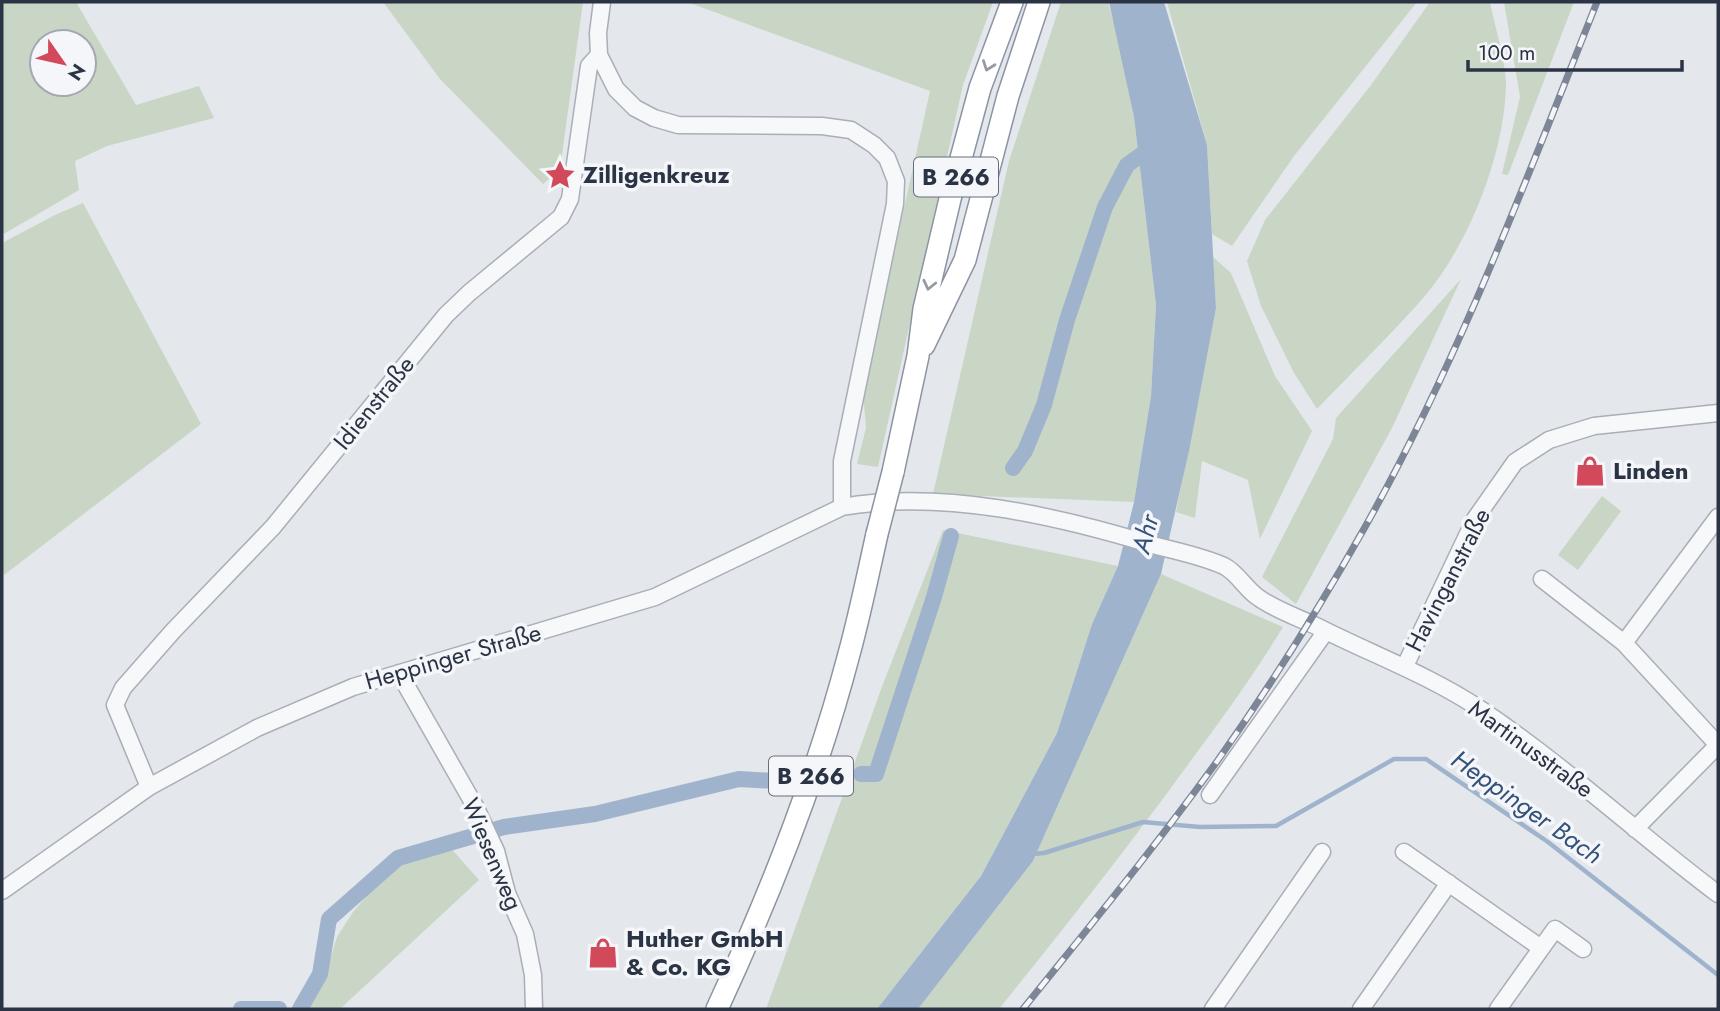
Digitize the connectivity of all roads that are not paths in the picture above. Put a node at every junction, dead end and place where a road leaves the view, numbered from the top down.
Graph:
1 (602, 2) edge
2 (1012, 2) edge
3 (1037, 7) edge
4 (599, 55) junction
5 (918, 356) junction
6 (1718, 413) edge
7 (937, 502) joint
8 (842, 507) junction
9 (1718, 517) edge
10 (1542, 579) dead end
11 (1326, 631) junction
12 (1624, 643) junction
13 (1405, 666) junction
14 (399, 673) junction
15 (1718, 745) edge
16 (149, 787) junction
17 (1210, 795) dead end
18 (1636, 829) junction
19 (1322, 852) dead end
20 (1404, 852) dead end
21 (1449, 883) junction
22 (2, 891) edge
23 (1718, 894) edge
24 (1541, 948) junction
25 (1584, 948) dead end
26 (534, 1009) edge
27 (717, 1009) edge
28 (1213, 1009) edge
29 (1361, 1009) edge
30 (1498, 1009) edge

1 - 4 street, Idienstraße
2 -> 5 highway, B 266
3 - 5 highway, B 266
4 - 8 street
4 - 16 street, Idienstraße
5 - 27 highway, B 266, bridge
6 - 13 street, Havinganstraße
7 - 8 street, Heppinger Straße
7 - 11 street, Martinusstraße
8 - 14 street, Heppinger Straße
9 - 12 street
10 - 12 street
11 - 13 street, Martinusstraße
11 - 17 street
12 - 15 street
13 - 18 street, Martinusstraße
14 - 16 street, Heppinger Straße
14 - 26 street, Wiesenweg
15 - 18 street
16 - 22 street, Heppinger Straße
18 - 23 street, Martinusstraße
19 - 28 street
20 - 21 street
21 - 24 street
21 - 29 street
24 - 25 street
24 - 30 street

